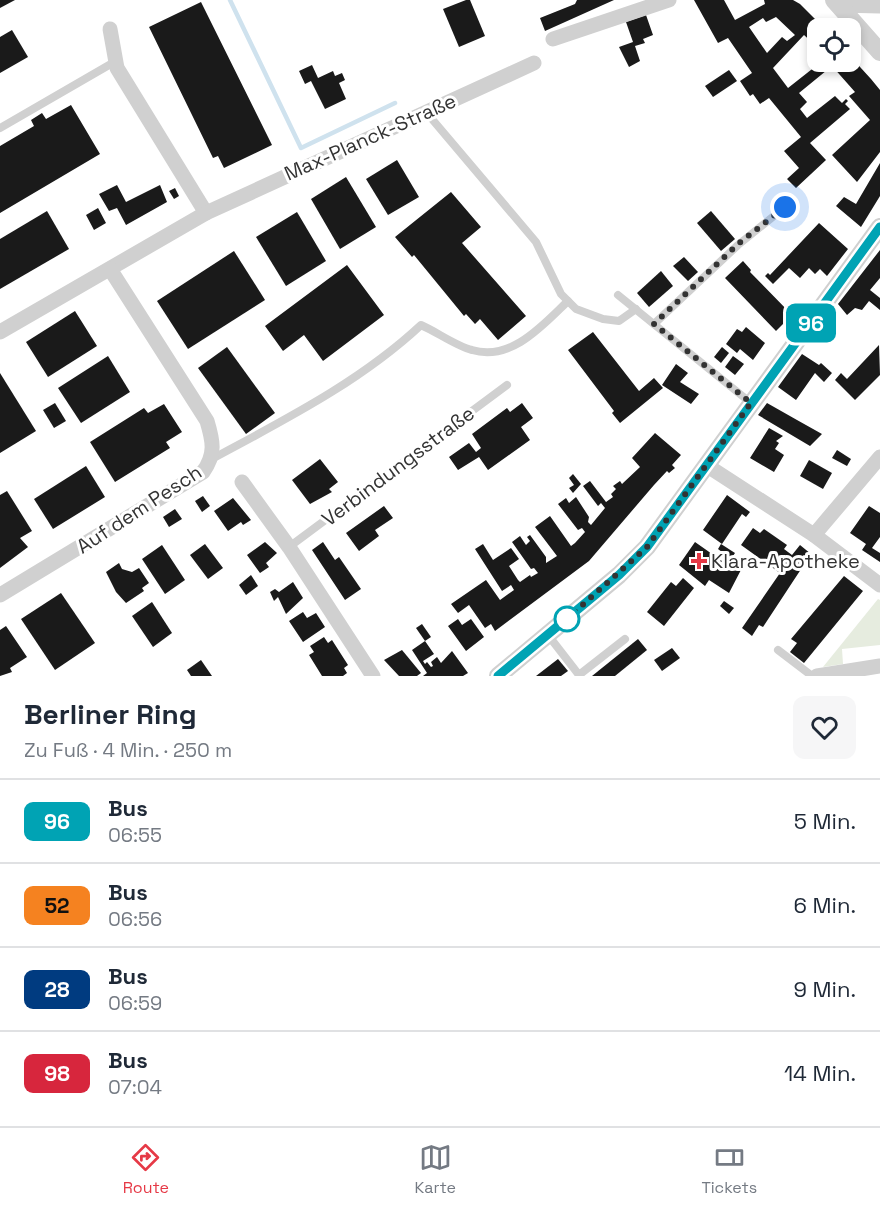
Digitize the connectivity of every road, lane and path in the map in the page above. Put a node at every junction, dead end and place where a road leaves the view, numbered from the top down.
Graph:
1 (669, 0) edge
2 (836, 2) edge
3 (880, 6) edge
4 (110, 29) dead end
5 (552, 39) dead end
6 (880, 52) edge
7 (116, 62) junction
8 (534, 63) dead end
9 (426, 112) junction
10 (0, 128) edge
11 (785, 207) dead end
12 (206, 213) junction
13 (880, 227) edge
14 (110, 269) junction
15 (618, 295) dead end
16 (568, 301) junction
17 (636, 309) junction
18 (654, 324) junction
19 (0, 332) edge
20 (507, 385) dead end
21 (751, 403) junction
22 (880, 457) edge
23 (212, 459) junction
24 (706, 465) junction
25 (242, 482) dead end
26 (814, 536) junction
27 (289, 547) junction
28 (880, 585) edge
29 (0, 595) edge
30 (548, 635) junction
31 (625, 639) dead end
32 (778, 650) dead end
33 (880, 666) edge
34 (373, 676) edge
35 (498, 676) edge
36 (812, 676) edge
37 (817, 676) edge

1 - 5 street
2 - 3 street
2 - 6 street
4 - 7 street
7 - 10 lane
7 - 12 street
8 - 9 street, Max-Planck-Straße
9 - 12 street, Max-Planck-Straße
9 - 16 lane
11 - 18 lane
12 - 14 street, Max-Planck-Straße
13 - 21 street
14 - 19 street, Max-Planck-Straße
14 - 23 street, Auf dem Pesch
15 - 17 lane
16 - 17 lane
16 - 23 lane
17 - 18 lane
18 - 21 lane
20 - 27 lane, Verbindungsstraße
21 - 24 street
22 - 26 street
23 - 29 street, Auf dem Pesch
24 - 26 street
24 - 30 street
25 - 27 street
26 - 28 street
27 - 34 street
30 - 31 lane
30 - 35 street
32 - 36 lane
33 - 37 street

